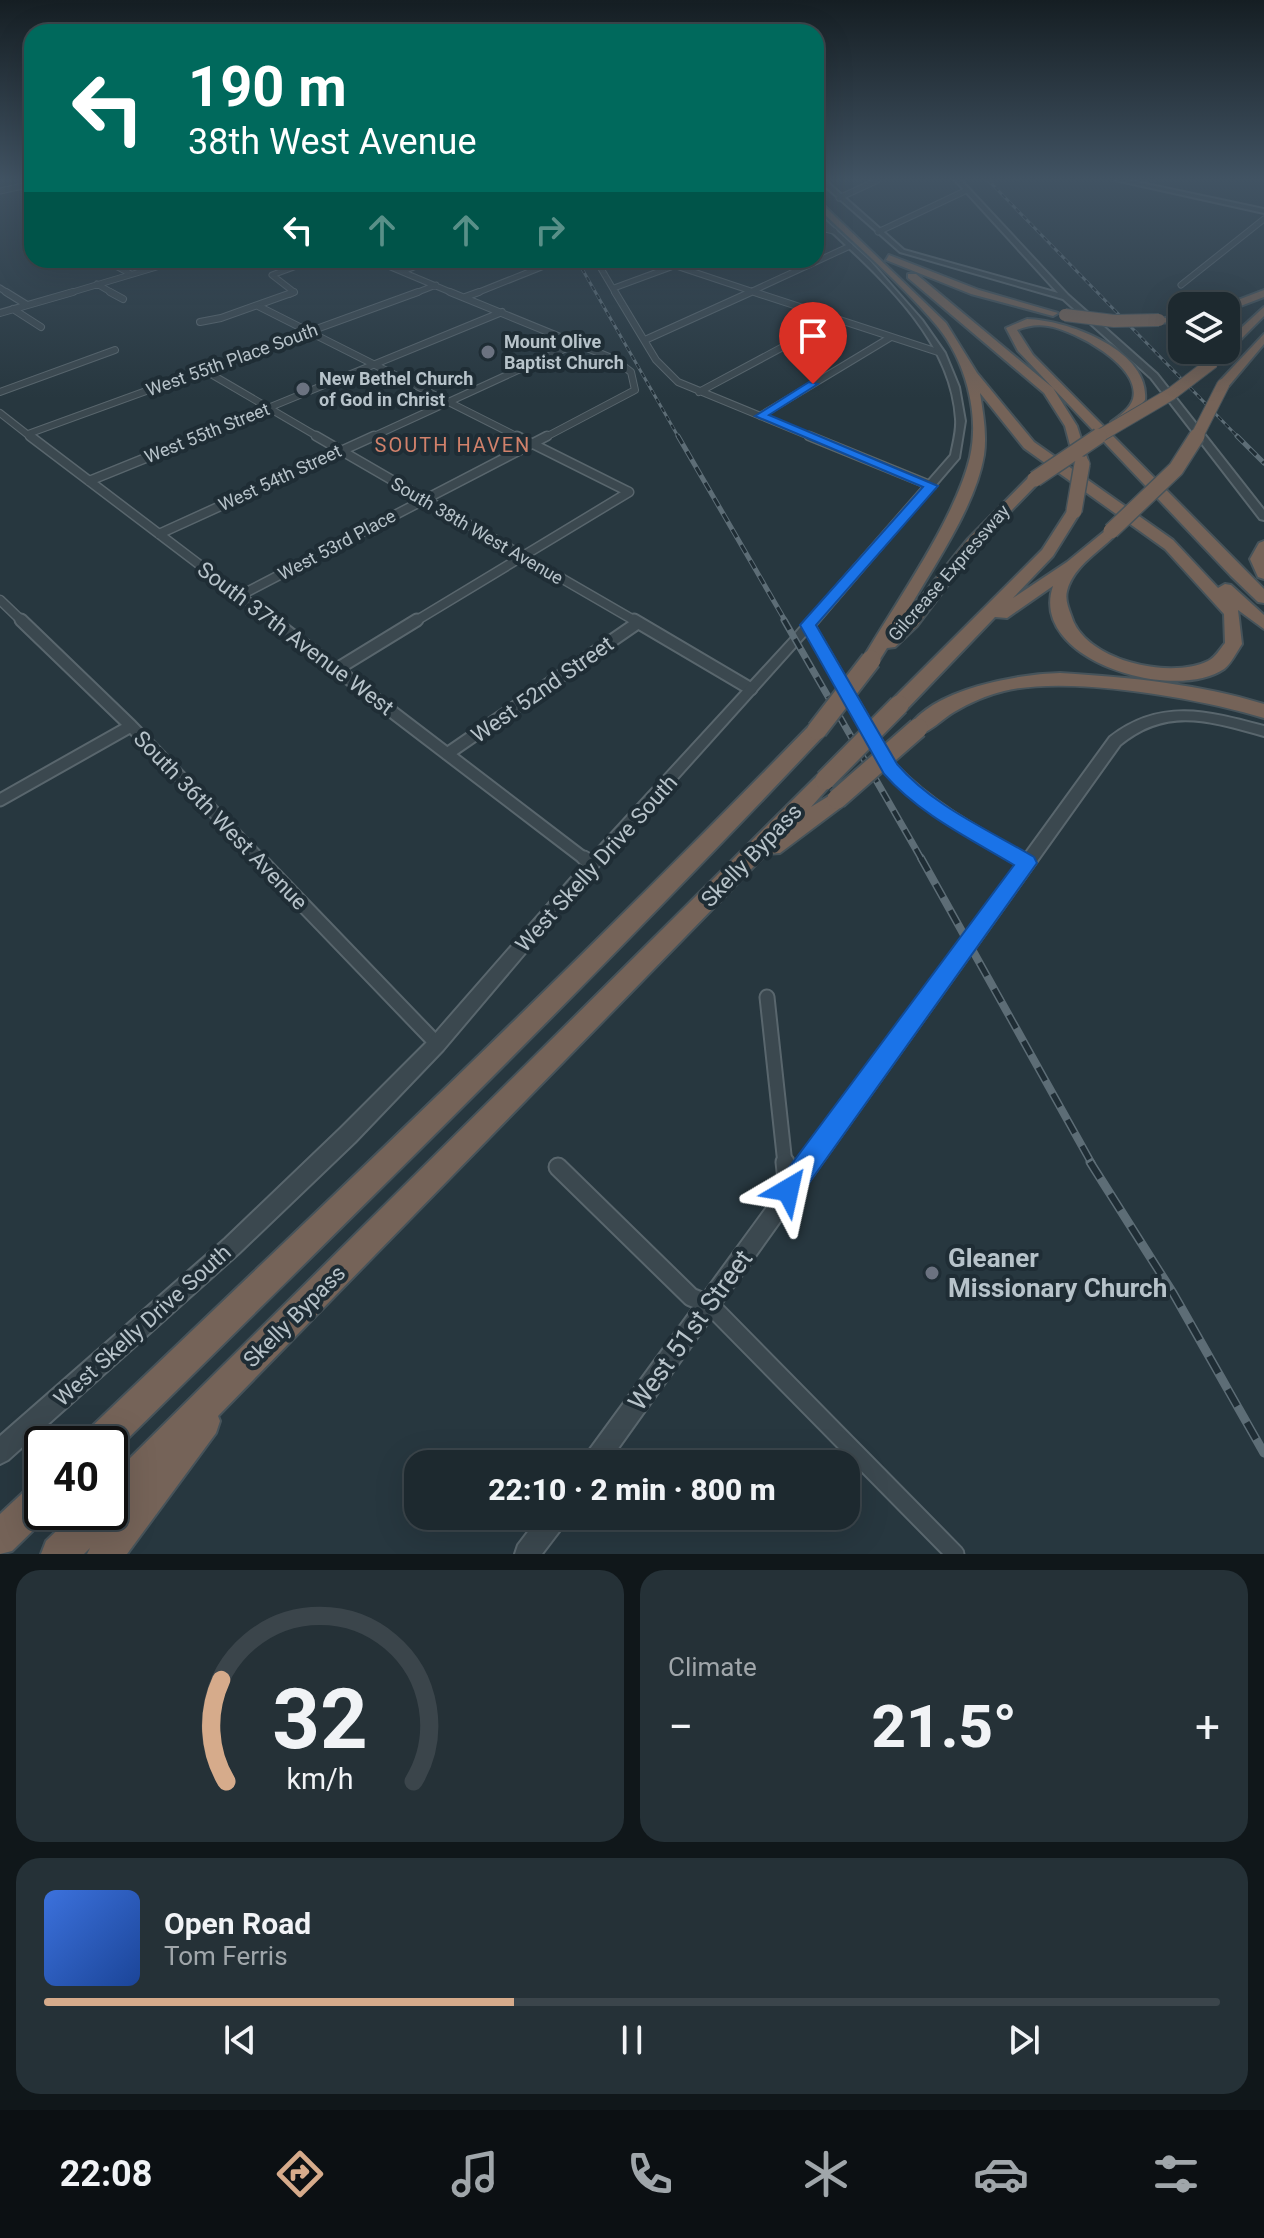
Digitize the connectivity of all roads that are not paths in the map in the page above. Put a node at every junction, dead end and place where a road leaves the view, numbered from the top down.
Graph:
1 (856, 253) edge
2 (869, 253) edge
3 (883, 253) edge
4 (907, 253) edge
5 (1024, 253) edge
6 (1222, 253) edge
7 (889, 258) junction
8 (119, 268) edge
9 (152, 268) edge
10 (290, 268) edge
11 (395, 268) edge
12 (411, 268) edge
13 (539, 268) edge
14 (601, 268) edge
15 (670, 268) edge
16 (682, 268) edge
17 (803, 268) edge
18 (403, 271) junction
19 (131, 274) junction
20 (97, 284) junction
21 (436, 285) junction
22 (1181, 285) dead end
23 (0, 288) edge
24 (614, 288) junction
25 (752, 292) junction
26 (1264, 293) edge
27 (465, 297) junction
28 (1065, 297) junction
29 (123, 299) dead end
30 (1240, 302) edge
31 (27, 305) junction
32 (258, 306) junction
33 (13, 309) junction
34 (1264, 310) edge
35 (502, 312) junction
36 (0, 313) edge
37 (959, 314) junction
38 (835, 319) junction
39 (1168, 319) edge
40 (200, 322) dead end
41 (41, 327) dead end
42 (310, 331) junction
43 (1240, 334) edge
44 (891, 337) junction
45 (1264, 337) edge
46 (645, 340) junction
47 (577, 343) junction
48 (115, 350) dead end
49 (938, 352) junction
50 (377, 364) junction
51 (1210, 364) edge
52 (204, 370) junction
53 (971, 372) junction
54 (1043, 372) junction
55 (0, 392) edge
56 (699, 392) junction
57 (451, 400) junction
58 (268, 408) junction
59 (0, 413) edge
60 (760, 416) junction
61 (1116, 425) junction
62 (28, 434) junction
63 (536, 443) junction
64 (339, 451) junction
65 (89, 481) junction
66 (932, 486) junction
67 (423, 500) junction
68 (1250, 500) junction
69 (1264, 502) edge
70 (1264, 517) edge
71 (159, 534) junction
72 (1168, 543) junction
73 (523, 558) junction
74 (1073, 565) junction
75 (241, 595) junction
76 (1264, 598) edge
77 (0, 600) edge
78 (636, 624) junction
79 (1264, 624) edge
80 (808, 625) junction
81 (968, 636) junction
82 (871, 660) junction
83 (337, 669) junction
84 (751, 689) junction
85 (1264, 711) edge
86 (131, 726) junction
87 (1264, 731) edge
88 (447, 754) junction
89 (0, 800) edge
90 (1027, 863) junction
91 (592, 864) junction
92 (721, 886) junction
93 (767, 997) dead end
94 (437, 1044) junction
95 (558, 1167) dead end
96 (788, 1190) junction
97 (710, 1305) junction
98 (247, 1363) junction
99 (117, 1426) edge
100 (603, 1450) edge
101 (0, 1452) edge
102 (128, 1484) edge
103 (24, 1516) edge
104 (82, 1530) edge
105 (545, 1530) edge
106 (0, 1539) edge
107 (59, 1554) edge
108 (105, 1554) edge
109 (527, 1554) edge
110 (955, 1554) edge

1 - 49 street, West Skelly Drive South
2 - 53 highway, Skelly Bypass
3 - 7 highway, Skelly Bypass
4 - 28 street
5 - 28 street
6 - 22 street
7 - 37 highway, Skelly Bypass
7 - 39 highway, bridge
8 - 19 street
9 - 19 street
10 - 32 street
11 - 18 street
12 - 18 street
13 - 27 street
14 - 24 street
15 - 24 street
16 - 25 street
17 - 25 street
18 - 21 street
19 - 20 street
20 - 29 street
20 - 31 street
21 - 27 street
21 - 42 street, West 55th Place South
23 - 31 street
24 - 46 street
25 - 38 street
25 - 46 street
26 - 30 highway
27 - 35 street
28 - 68 street
31 - 33 street
32 - 40 street
32 - 42 street
33 - 36 street
33 - 41 street
34 - 43 highway, Gilcrease Expressway
35 - 47 street
35 - 50 street, West 55th Street
37 - 54 highway
37 - 81 highway, Skelly Bypass, bridge
38 - 44 street
38 - 56 street
42 - 50 street
42 - 52 street, West 55th Place South
44 - 49 street
44 - 60 street
45 - 74 highway, bridge
46 - 56 street
47 - 57 street, West 54th Street
47 - 63 street, West 53rd Place
48 - 55 street
49 - 66 street, West Skelly Drive South
50 - 57 street
50 - 58 street, West 55th Street
51 - 61 highway, Gilcrease Expressway, bridge
52 - 58 street, South 38th West Avenue
52 - 62 street, West 55th Place South
53 - 72 highway
53 - 82 highway, Skelly Bypass
54 - 61 highway
54 - 76 highway
56 - 60 street
57 - 63 street
57 - 64 street, West 54th Street
58 - 64 street, South 38th West Avenue
58 - 65 street, West 55th Street
59 - 62 street, South 37th Avenue West
60 - 66 street
61 - 82 highway, Gilcrease Expressway, bridge
62 - 65 street, South 37th Avenue West
63 - 67 street, West 53rd Place
63 - 73 street
64 - 67 street, South 38th West Avenue
64 - 71 street, West 54th Street
65 - 71 street, South 37th Avenue West
66 - 80 street, West Skelly Drive South
67 - 73 street, South 38th West Avenue
67 - 75 street, West 53rd Place
68 - 69 street
68 - 70 street
71 - 75 street, South 37th Avenue West
72 - 74 highway
72 - 79 highway
73 - 78 street, South 38th West Avenue
73 - 83 street
74 - 81 highway
75 - 83 street, South 37th Avenue West
77 - 86 street, South 36th West Avenue
78 - 84 street, South 38th West Avenue
78 - 88 street, West 52nd Street
80 - 84 street, West Skelly Drive South
80 - 90 street
81 - 92 highway, Skelly Bypass, bridge
82 - 99 highway, Skelly Bypass, bridge
83 - 88 street, South 37th Avenue West
84 - 91 street, West Skelly Drive South
85 - 92 highway, bridge
86 - 89 street
86 - 94 street, South 36th West Avenue
87 - 90 street, West 51st Street
88 - 91 street, South 37th Avenue West
90 - 96 street, West 51st Street
91 - 94 street, West Skelly Drive South
92 - 98 highway, Skelly Bypass
93 - 96 street
94 - 101 street, West Skelly Drive South
95 - 97 street
96 - 97 street, West 51st Street
97 - 100 street, West 51st Street
97 - 110 street
98 - 102 highway, Skelly Bypass
98 - 108 highway
103 - 106 highway
104 - 107 highway
105 - 109 street

